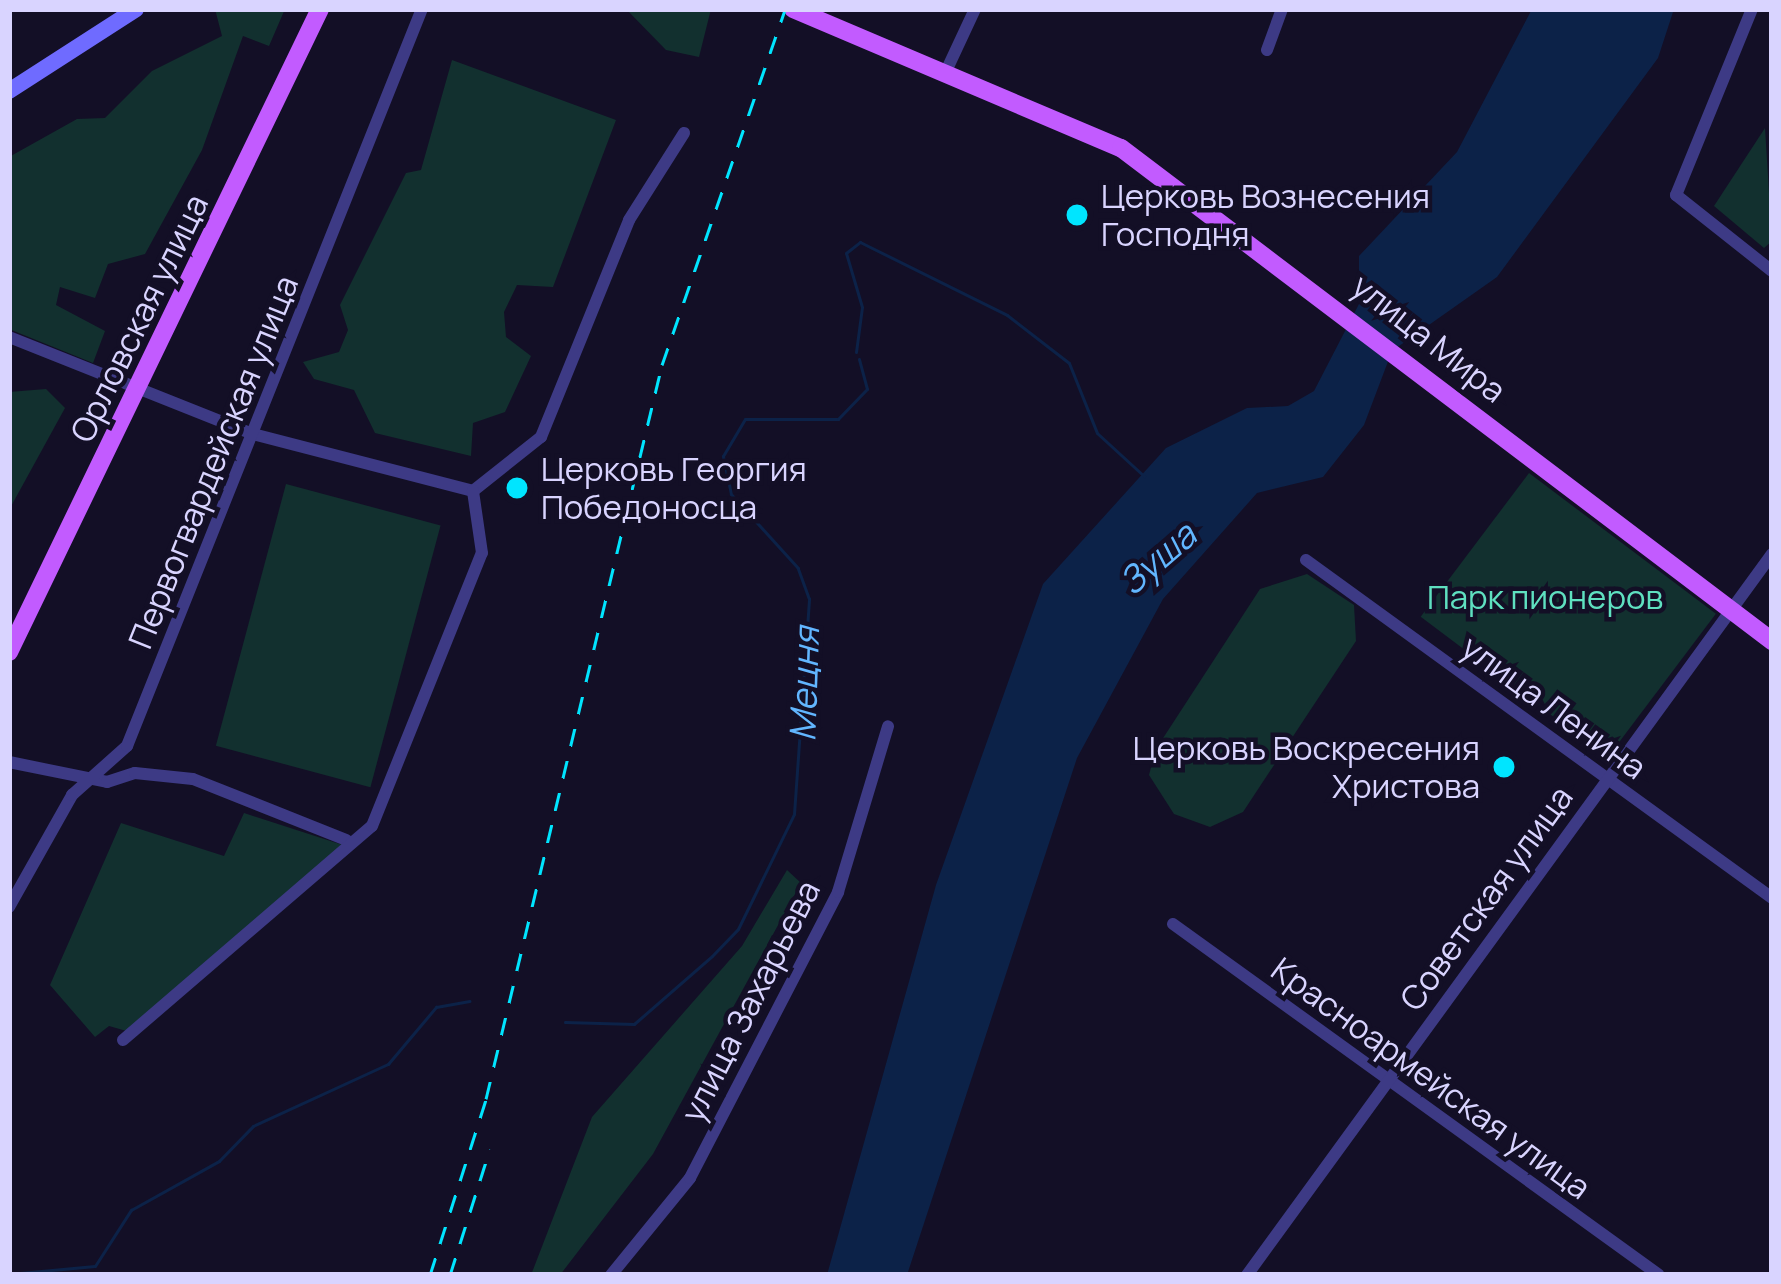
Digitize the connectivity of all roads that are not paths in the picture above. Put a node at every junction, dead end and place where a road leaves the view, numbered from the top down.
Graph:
1 (136, 9) edge
2 (320, 9) edge
3 (422, 9) edge
4 (794, 9) edge
5 (975, 9) edge
6 (1282, 9) edge
7 (1752, 9) edge
8 (1267, 50) dead end
9 (949, 68) junction
10 (9, 92) edge
11 (684, 133) dead end
12 (1772, 271) edge
13 (9, 337) edge
14 (140, 386) junction
15 (253, 434) junction
16 (473, 491) junction
17 (1772, 554) edge
18 (1306, 560) dead end
19 (1730, 611) junction
20 (1772, 641) edge
21 (9, 652) edge
22 (888, 725) dead end
23 (9, 762) edge
24 (88, 778) junction
25 (1607, 779) junction
26 (346, 841) junction
27 (1772, 898) edge
28 (9, 908) edge
29 (1173, 924) dead end
30 (123, 1040) dead end
31 (1384, 1082) junction
32 (611, 1275) edge
33 (1247, 1275) edge
34 (1659, 1275) edge

1 - 10 main road
2 - 14 main road, Орловская улица
3 - 15 street, Первогвардейская улица
4 - 9 main road, улица Мира
5 - 9 street
6 - 8 street
7 - 12 street
9 - 19 main road, улица Мира
11 - 16 street
13 - 14 street
14 - 15 street
14 - 21 main road, Орловская улица
15 - 16 street
15 - 24 street, Первогвардейская улица
16 - 26 street
17 - 19 street, Советская улица
18 - 25 street, улица Ленина
19 - 20 main road, улица Мира
19 - 25 street, Советская улица
22 - 32 street, улица Захарьева
23 - 24 street
24 - 26 street
24 - 28 street, Первогвардейская улица
25 - 27 street, улица Ленина
25 - 31 street, Советская улица
26 - 30 street
29 - 31 street, Красноармейская улица
31 - 33 street, Советская улица
31 - 34 street, Красноармейская улица

